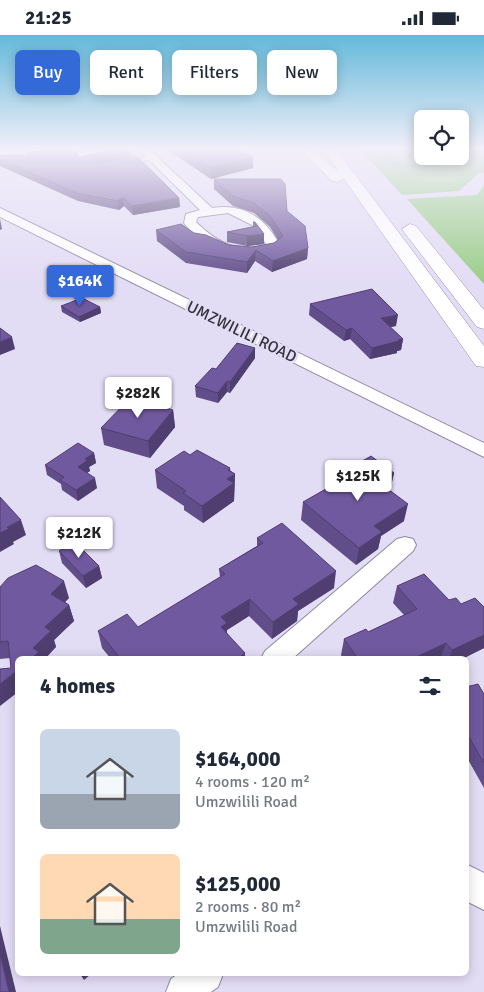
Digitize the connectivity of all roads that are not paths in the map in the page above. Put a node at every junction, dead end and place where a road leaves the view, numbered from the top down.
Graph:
1 (190, 194) edge
2 (351, 194) edge
3 (362, 194) edge
4 (208, 211) junction
5 (0, 212) edge
6 (400, 215) dead end
7 (400, 245) junction
8 (484, 323) edge
9 (484, 361) edge
10 (484, 451) edge
11 (405, 545) dead end
12 (277, 656) edge
13 (469, 882) edge
14 (484, 894) edge
15 (203, 976) edge
16 (184, 992) edge

1 - 4 street
2 - 7 main road
3 - 7 main road
4 - 4 street
5 - 10 street, UMZWILILI ROAD
6 - 8 main road
7 - 9 main road
11 - 12 street
13 - 14 street
15 - 16 street

